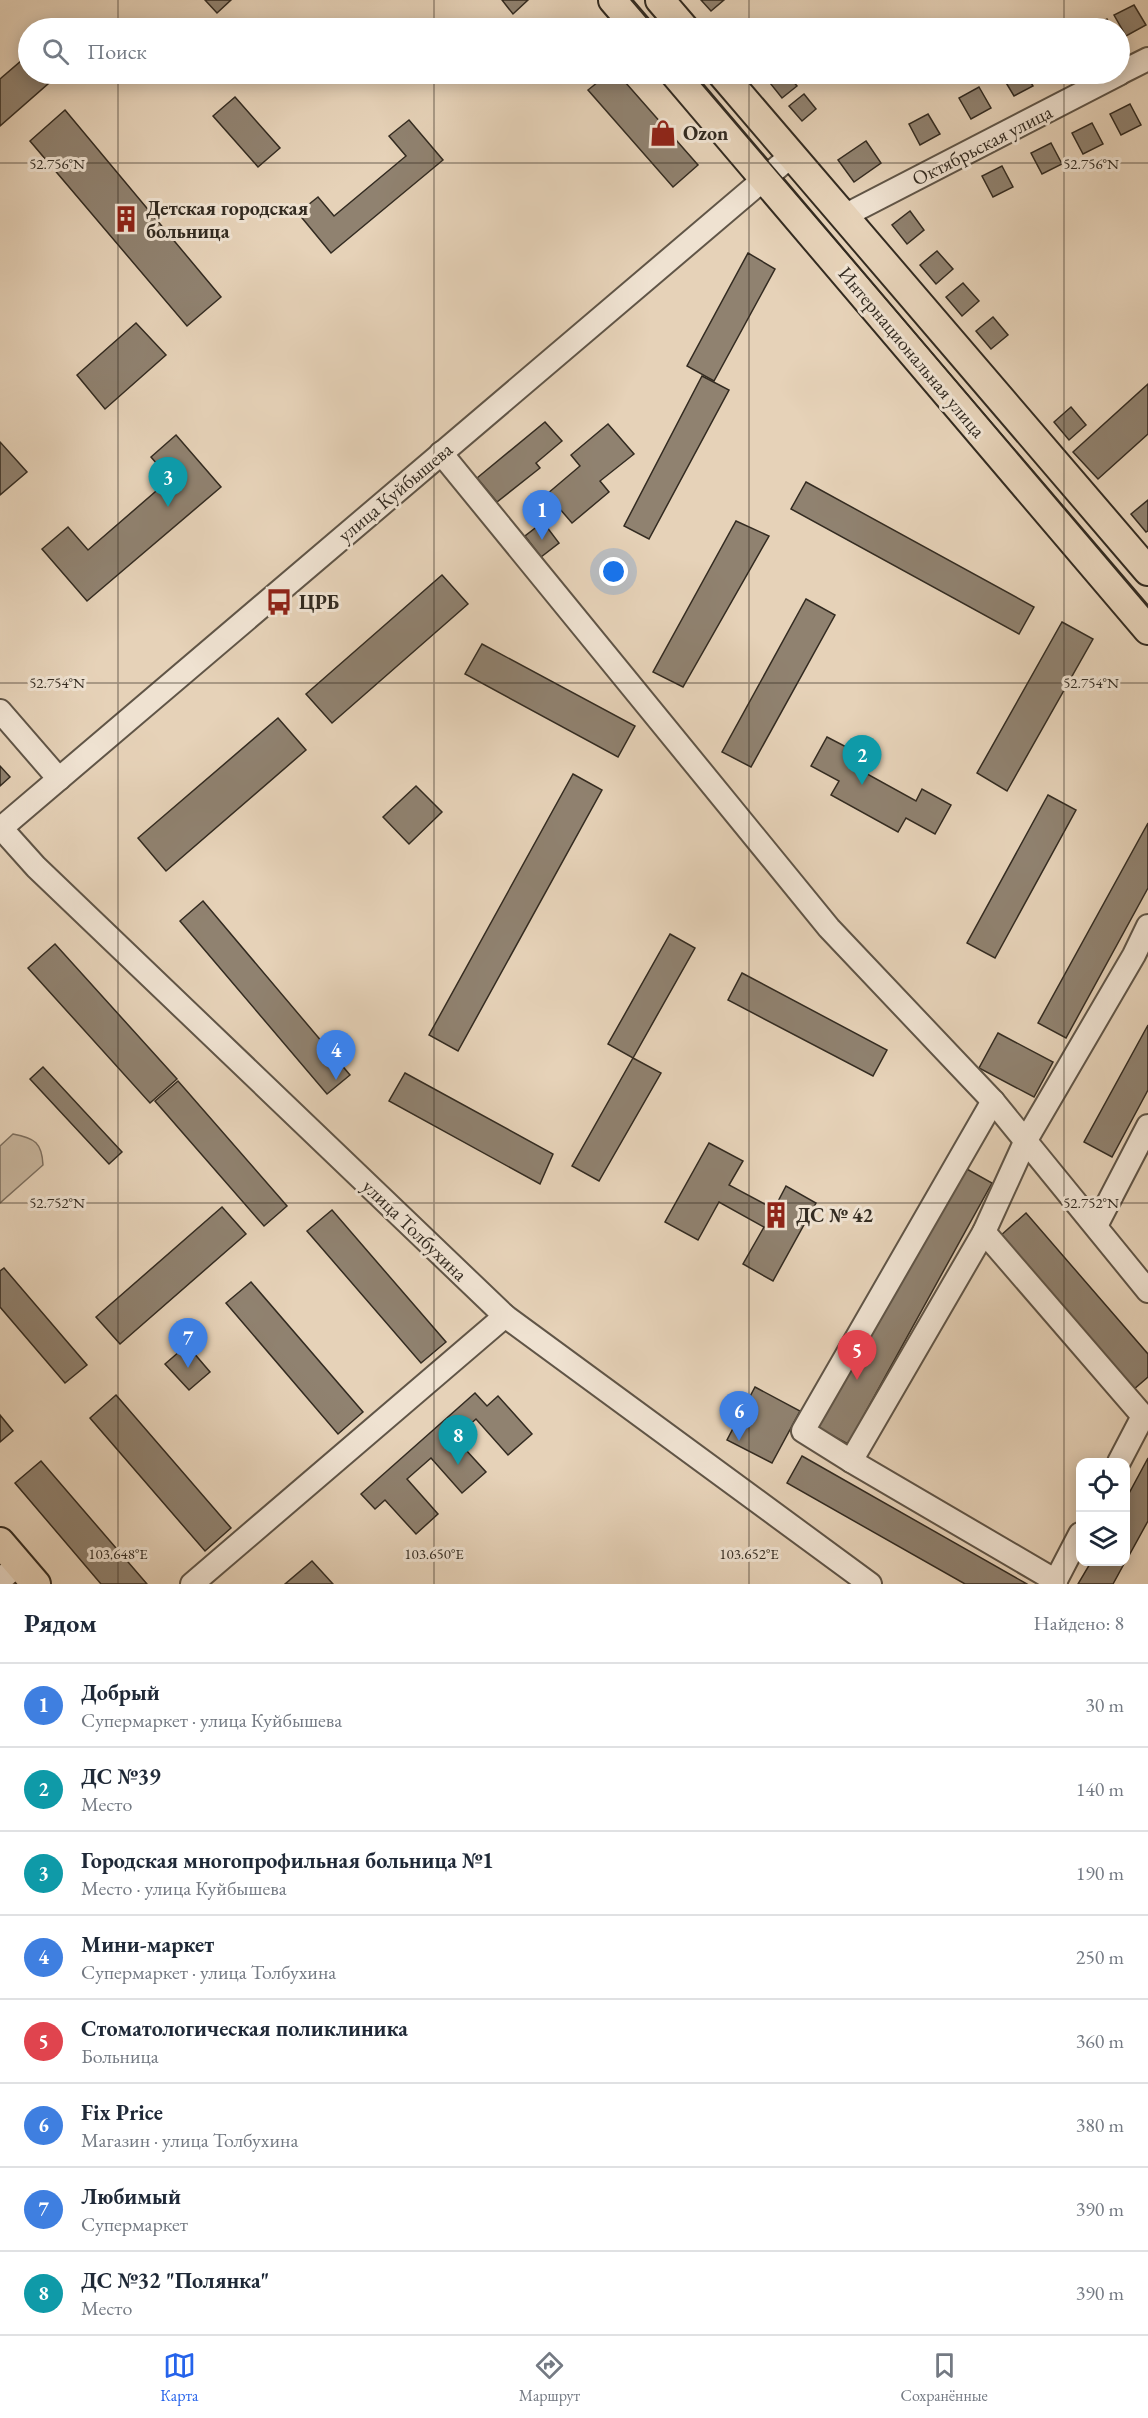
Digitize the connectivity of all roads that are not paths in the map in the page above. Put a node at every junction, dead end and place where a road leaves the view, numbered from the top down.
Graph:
1 (613, 0) edge
2 (660, 0) edge
3 (628, 18) edge
4 (675, 18) edge
5 (1148, 59) edge
6 (1130, 68) edge
7 (684, 84) edge
8 (730, 84) edge
9 (1098, 84) edge
10 (791, 156) junction
11 (765, 178) junction
12 (844, 216) junction
13 (441, 453) junction
14 (1148, 571) edge
15 (1148, 630) edge
16 (0, 711) edge
17 (59, 779) junction
18 (1, 829) edge
19 (1148, 926) edge
20 (1141, 959) edge
21 (993, 1101) junction
22 (1148, 1126) edge
23 (1026, 1140) junction
24 (1096, 1226) junction
25 (984, 1232) junction
26 (1148, 1291) edge
27 (505, 1316) junction
28 (1121, 1458) edge
29 (851, 1461) junction
30 (0, 1542) edge
31 (1076, 1542) edge
32 (18, 1576) edge
33 (1055, 1582) edge
34 (192, 1584) edge
35 (870, 1584) edge

1 - 3 main road
2 - 4 main road
5 - 6 street, Октябрьская улица
7 - 11 main road, Интернациональная улица
8 - 10 main road, Интернациональная улица
9 - 12 street, Октябрьская улица
10 - 11 street, улица Куйбышева
10 - 12 main road, Интернациональная улица
11 - 13 street, улица Куйбышева
11 - 15 main road, Интернациональная улица
12 - 14 main road, Интернациональная улица
13 - 17 street, улица Куйбышева
13 - 21 street
16 - 17 street
17 - 18 street, улица Куйбышева
18 - 27 street, улица Толбухина
19 - 20 street
20 - 23 street
21 - 23 street
21 - 29 street
22 - 24 street
23 - 24 street
23 - 25 street
24 - 26 street
25 - 28 street
25 - 29 street
27 - 34 street
27 - 35 street, улица Толбухина
29 - 33 street
30 - 32 main road
31 - 33 street

